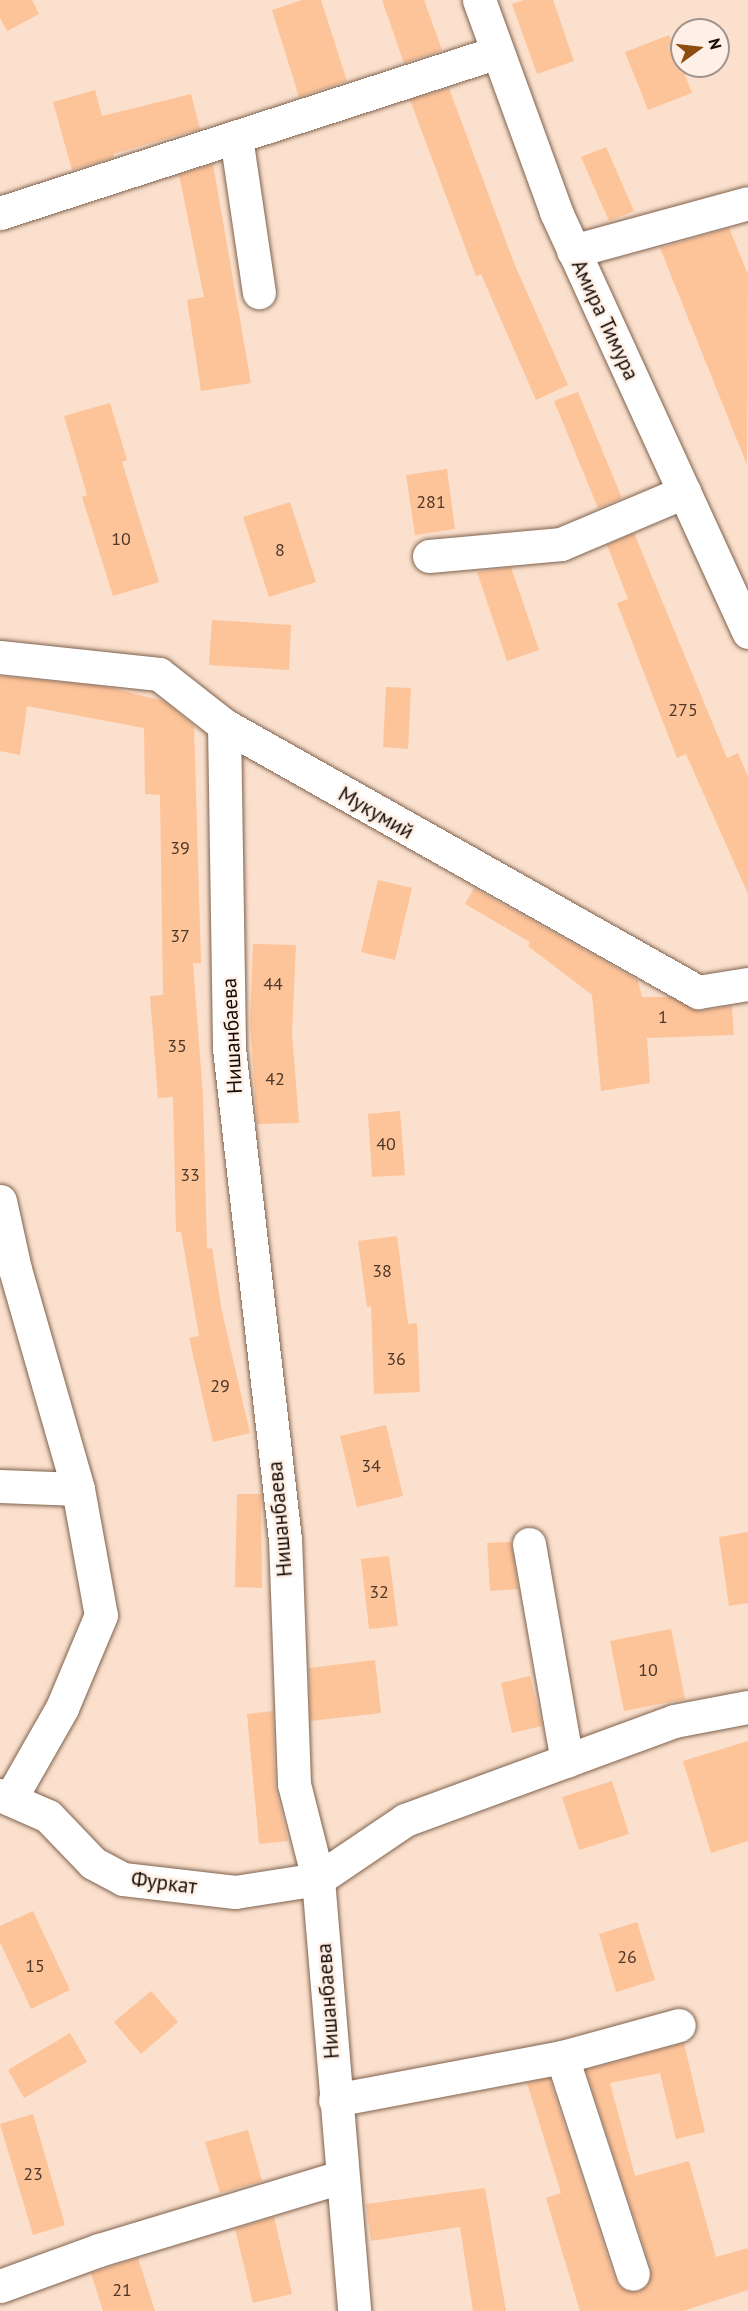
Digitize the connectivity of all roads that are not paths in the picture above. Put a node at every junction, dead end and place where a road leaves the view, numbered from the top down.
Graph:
1 (479, 0) edge
2 (498, 52) junction
3 (236, 137) junction
4 (748, 203) edge
5 (0, 213) edge
6 (573, 251) junction
7 (259, 292) dead end
8 (684, 492) junction
9 (429, 555) dead end
10 (748, 632) edge
11 (0, 657) edge
12 (224, 725) junction
13 (748, 984) edge
14 (0, 1201) edge
15 (0, 1486) edge
16 (78, 1489) junction
17 (529, 1544) dead end
18 (748, 1707) edge
19 (567, 1761) junction
20 (5, 1797) edge
21 (318, 1880) junction
22 (679, 2025) dead end
23 (562, 2057) junction
24 (335, 2100) junction
25 (341, 2177) junction
26 (633, 2274) dead end
27 (0, 2286) edge
28 (354, 2311) edge

1 - 2 street, Амира Тимура
2 - 3 street
2 - 6 street, Амира Тимура
3 - 5 street
3 - 7 street
4 - 6 street
6 - 8 street, Амира Тимура
8 - 9 street
8 - 10 street, Амира Тимура
11 - 12 street, Мукумий
12 - 13 street, Мукумий
12 - 21 street, Нишанбаева
14 - 16 street
15 - 16 street
16 - 20 street
17 - 19 street
18 - 19 street
19 - 21 street
20 - 21 street, Фуркат
21 - 24 street, Нишанбаева
22 - 23 street
23 - 24 street
23 - 26 street
24 - 25 street, Нишанбаева
25 - 27 street
25 - 28 street, Нишанбаева

